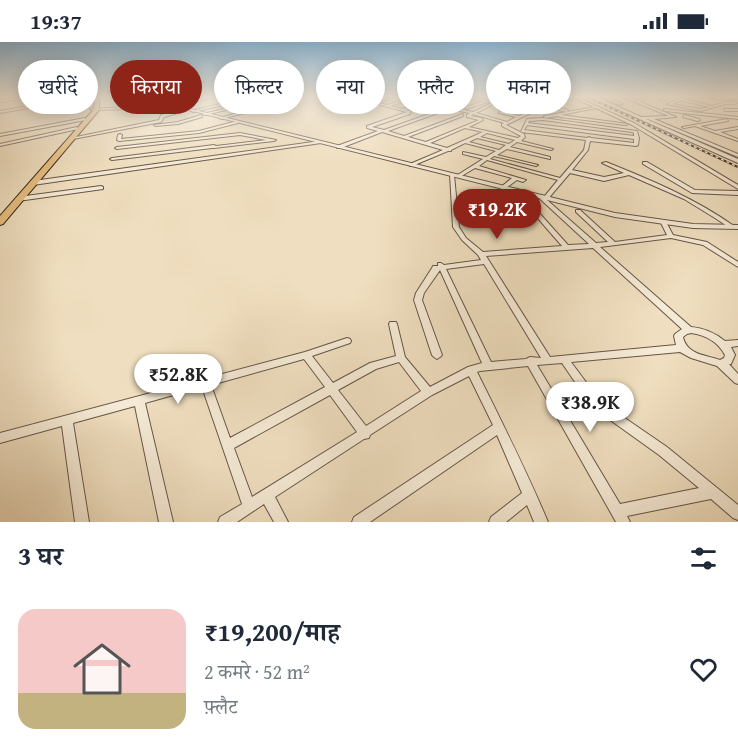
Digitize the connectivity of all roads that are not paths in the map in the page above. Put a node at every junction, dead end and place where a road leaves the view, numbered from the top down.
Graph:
1 (87, 118) edge
2 (161, 118) edge
3 (192, 118) edge
4 (213, 118) edge
5 (223, 118) edge
6 (388, 118) edge
7 (452, 118) edge
8 (478, 118) edge
9 (492, 118) edge
10 (519, 118) edge
11 (583, 118) edge
12 (601, 118) edge
13 (620, 118) edge
14 (640, 118) edge
15 (650, 118) edge
16 (693, 118) edge
17 (734, 118) edge
18 (84, 119) joint
19 (420, 119) joint
20 (588, 119) joint
21 (123, 120) dead end
22 (698, 120) dead end
23 (237, 122) junction
24 (608, 122) junction
25 (178, 123) junction
26 (440, 123) junction
27 (508, 123) junction
28 (146, 124) junction
29 (526, 124) junction
30 (633, 124) junction
31 (103, 125) dead end
32 (591, 125) junction
33 (697, 126) junction
34 (120, 127) junction
35 (466, 127) junction
36 (684, 127) dead end
37 (77, 128) junction
38 (738, 128) edge
39 (383, 131) junction
40 (199, 132) junction
41 (487, 132) junction
42 (590, 132) junction
43 (714, 132) junction
44 (99, 133) junction
45 (176, 134) junction
46 (0, 135) edge
47 (238, 136) junction
48 (476, 136) junction
49 (213, 137) junction
50 (405, 137) junction
51 (721, 137) dead end
52 (73, 138) junction
53 (144, 138) junction
54 (637, 138) junction
55 (199, 139) junction
56 (518, 140) junction
57 (588, 140) junction
58 (738, 141) edge
59 (174, 142) junction
60 (261, 142) junction
61 (320, 142) junction
62 (465, 142) junction
63 (12, 143) junction
64 (162, 143) junction
65 (427, 143) junction
66 (0, 145) edge
67 (144, 145) junction
68 (241, 145) junction
69 (508, 146) junction
70 (198, 147) junction
71 (214, 147) junction
72 (339, 147) junction
73 (117, 148) junction
74 (551, 149) dead end
75 (449, 150) junction
76 (499, 151) junction
77 (0, 152) edge
78 (159, 153) junction
79 (465, 153) dead end
80 (140, 155) junction
81 (493, 155) junction
82 (738, 156) edge
83 (215, 157) junction
84 (548, 158) dead end
85 (112, 159) junction
86 (486, 159) junction
87 (198, 160) junction
88 (738, 161) edge
89 (604, 163) dead end
90 (645, 163) dead end
91 (412, 165) junction
92 (536, 165) dead end
93 (475, 166) junction
94 (568, 171) junction
95 (106, 173) junction
96 (629, 173) junction
97 (455, 175) junction
98 (516, 178) junction
99 (560, 179) junction
100 (523, 180) dead end
101 (33, 183) junction
102 (101, 188) dead end
103 (503, 188) junction
104 (738, 188) edge
105 (738, 193) edge
106 (543, 198) junction
107 (18, 199) junction
108 (530, 206) dead end
109 (578, 212) dead end
110 (0, 214) edge
111 (0, 222) edge
112 (664, 223) junction
113 (735, 227) edge
114 (671, 236) junction
115 (614, 244) junction
116 (592, 246) junction
117 (566, 247) junction
118 (481, 254) junction
119 (485, 262) junction
120 (441, 265) junction
121 (738, 265) edge
122 (393, 324) dead end
123 (688, 330) junction
124 (347, 340) dead end
125 (738, 343) edge
126 (724, 345) junction
127 (682, 348) junction
128 (306, 355) junction
129 (437, 355) dead end
130 (401, 358) junction
131 (564, 359) junction
132 (530, 361) junction
133 (548, 361) junction
134 (720, 363) junction
135 (488, 366) junction
136 (471, 370) junction
137 (738, 380) edge
138 (205, 383) junction
139 (331, 388) junction
140 (428, 392) junction
141 (139, 401) junction
142 (67, 421) junction
143 (499, 427) junction
144 (365, 434) junction
145 (0, 438) edge
146 (228, 445) junction
147 (712, 492) junction
148 (530, 495) junction
149 (267, 496) junction
150 (249, 506) junction
151 (738, 513) edge
152 (620, 517) edge
153 (82, 522) edge
154 (166, 522) edge
155 (225, 522) edge
156 (281, 522) edge
157 (359, 522) edge
158 (496, 522) edge
159 (541, 522) edge

1 - 52 main road
2 - 28 street
3 - 25 street
4 - 25 street
5 - 23 street
6 - 39 street
7 - 26 street
8 - 35 street
9 - 27 street
10 - 27 street
11 - 20 street
12 - 24 street
13 - 30 street
14 - 88 street
15 - 82 street
16 - 22 street
17 - 33 street
18 - 37 main road
18 - 46 street
19 - 26 street
19 - 39 street
20 - 24 street
21 - 34 street
23 - 40 street
23 - 61 street
24 - 30 street
25 - 28 street
26 - 50 street
27 - 56 street
28 - 34 street
28 - 53 street
29 - 32 street
29 - 42 street
29 - 57 street
30 - 104 street
31 - 44 street
32 - 42 street
32 - 54 street
33 - 36 street
33 - 43 street
34 - 44 street
35 - 41 street
35 - 65 street
37 - 63 street
37 - 110 main road
38 - 43 street
39 - 50 street
39 - 72 street
40 - 45 street
40 - 55 street
41 - 48 street
41 - 56 street
42 - 54 street
42 - 57 street
43 - 58 street
44 - 52 street
45 - 53 street
45 - 59 street
47 - 49 street
47 - 60 street
47 - 60 street
47 - 68 street
48 - 62 street
48 - 69 street
49 - 55 street
49 - 71 street
50 - 65 street
51 - 58 street
52 - 101 main road
53 - 73 street
54 - 57 street
55 - 59 street
56 - 69 street
56 - 74 street
57 - 94 street
59 - 64 street
60 - 68 street
61 - 72 street
61 - 83 street
62 - 75 street
62 - 76 street
63 - 66 street
63 - 77 street
64 - 67 street
64 - 78 street
65 - 75 street
67 - 73 street
67 - 80 street
68 - 71 street
69 - 76 street
69 - 84 street
70 - 71 street
70 - 78 street
70 - 87 street
71 - 83 street
72 - 91 street
73 - 85 street
75 - 91 street
76 - 81 street
78 - 80 street
79 - 86 street
80 - 85 street
81 - 86 street
81 - 92 street
83 - 87 street
85 - 95 street
86 - 93 street
86 - 99 street
87 - 95 street
89 - 96 street
90 - 105 street
91 - 97 street
93 - 97 street
93 - 98 street
94 - 96 street
94 - 99 street
95 - 101 street
96 - 113 street
97 - 103 street
97 - 118 street
98 - 100 street
98 - 103 street
99 - 106 street
101 - 107 main road
102 - 107 street
103 - 106 street
106 - 112 street
106 - 116 street
107 - 111 main road
108 - 117 street
109 - 115 street
112 - 113 street
112 - 114 street
114 - 115 street
114 - 121 street
115 - 116 street
116 - 117 street
116 - 123 street
117 - 118 street
118 - 119 street
119 - 120 street
119 - 133 street
120 - 129 street
120 - 135 street
122 - 130 street
123 - 126 street
123 - 127 street
124 - 128 street
125 - 126 street
126 - 134 street
127 - 131 street
127 - 134 street
128 - 138 street
128 - 139 street
130 - 139 street
130 - 140 street
131 - 133 street
131 - 147 street
132 - 133 street
132 - 135 street
132 - 152 street
134 - 137 street
135 - 136 street
136 - 140 street
136 - 143 street
138 - 141 street
138 - 146 street
139 - 144 street
139 - 146 street
140 - 144 street
141 - 142 street
141 - 154 street
142 - 145 street
142 - 153 street
143 - 148 street
143 - 157 street
144 - 149 street
146 - 150 street
147 - 151 street
147 - 152 street
148 - 158 street
148 - 159 street
149 - 150 street
149 - 156 street
150 - 155 street

